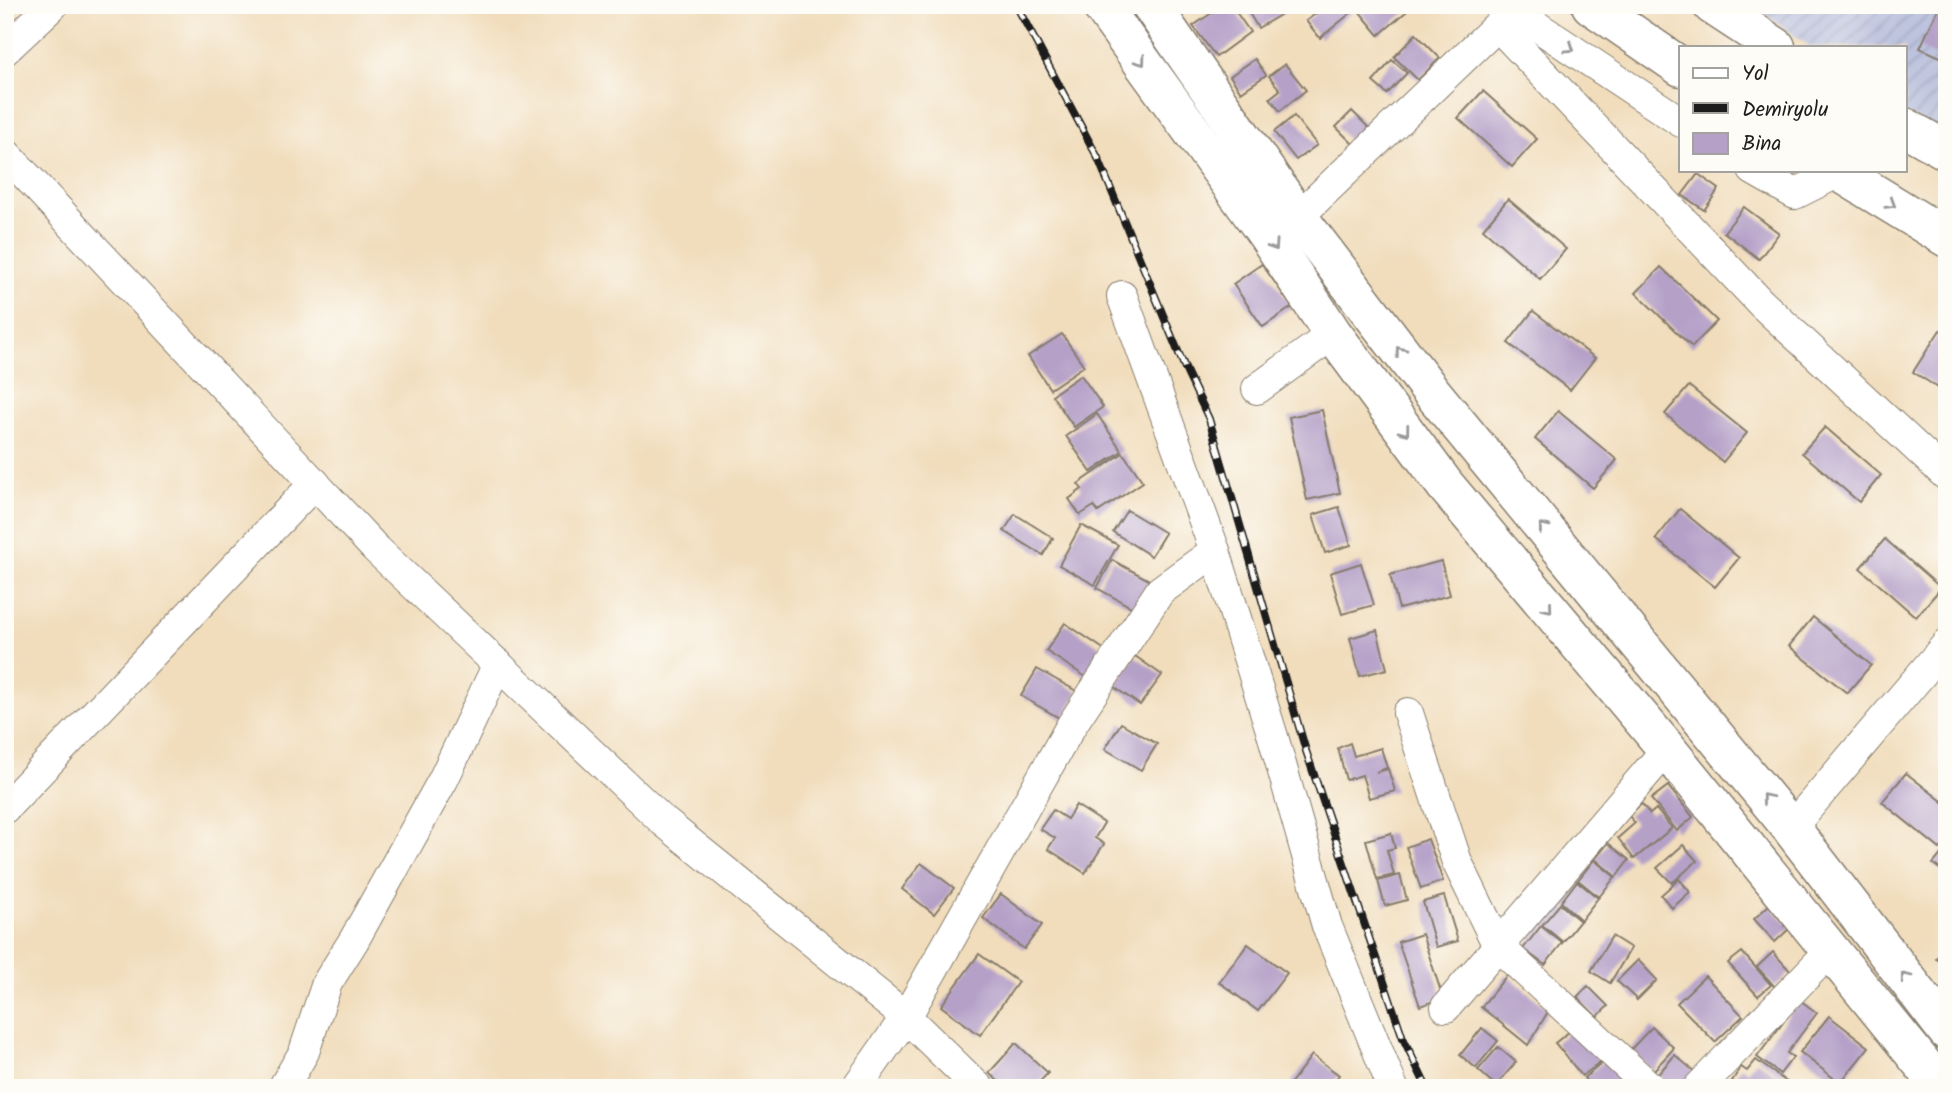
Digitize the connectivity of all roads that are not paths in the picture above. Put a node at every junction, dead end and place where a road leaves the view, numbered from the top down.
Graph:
1 (53, 5) edge
2 (1101, 5) edge
3 (1151, 5) edge
4 (1591, 5) edge
5 (1712, 5) edge
6 (1510, 14) edge
7 (1774, 46) edge
8 (5, 50) edge
9 (1679, 65) edge
10 (1679, 121) edge
11 (1906, 128) edge
12 (1947, 151) edge
13 (5, 152) edge
14 (1756, 172) edge
15 (1836, 172) edge
16 (1840, 172) edge
17 (1298, 217) junction
18 (1947, 238) edge
19 (1122, 296) dead end
20 (1333, 334) junction
21 (1257, 389) dead end
22 (1947, 477) edge
23 (315, 483) junction
24 (1215, 551) junction
25 (1947, 644) edge
26 (498, 664) junction
27 (1408, 713) dead end
28 (1667, 749) junction
29 (5, 808) edge
30 (1791, 828) junction
31 (1497, 946) junction
32 (1830, 951) junction
33 (1446, 1007) dead end
34 (906, 1017) junction
35 (1947, 1031) edge
36 (283, 1088) edge
37 (856, 1088) edge
38 (979, 1088) edge
39 (1393, 1088) edge
40 (1651, 1088) edge
41 (1698, 1088) edge
42 (1942, 1088) edge

1 - 8 street
2 -> 20 main road
3 - 17 main road
4 - 9 main road
5 - 7 main road
6 -> 10 street
6 - 17 street
6 - 22 street
11 - 12 main road
13 - 23 street
14 - 15 street
16 -> 18 main road
30 -> 17 main road
19 - 24 street
20 - 21 street
20 -> 28 main road
23 - 26 street
23 - 29 street
24 - 34 street
24 - 39 street
25 - 30 street
26 - 34 street
26 - 36 street
27 - 31 street
28 - 31 street
28 - 32 main road
35 -> 30 main road
31 - 33 street
31 - 40 street
32 - 41 street
32 - 42 main road
34 - 37 street
34 - 38 street

